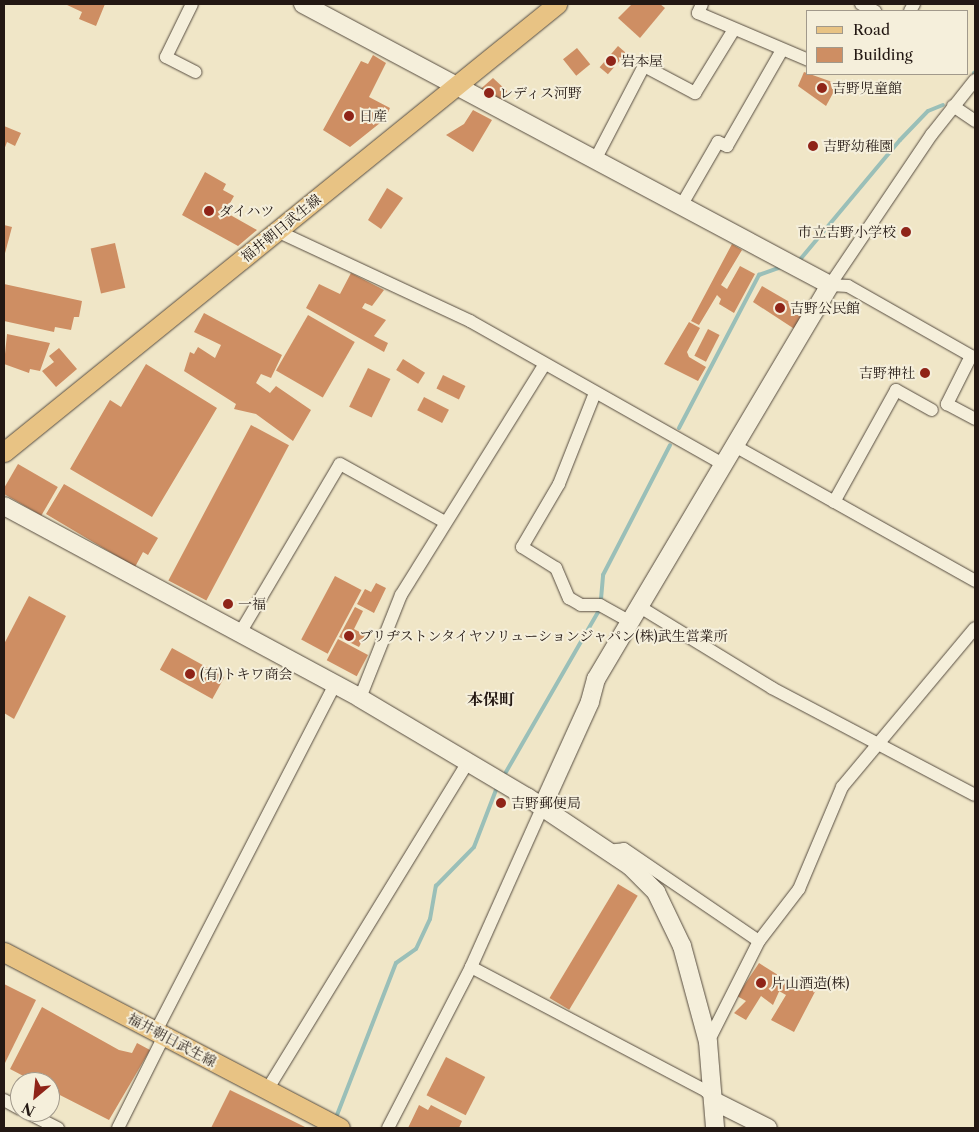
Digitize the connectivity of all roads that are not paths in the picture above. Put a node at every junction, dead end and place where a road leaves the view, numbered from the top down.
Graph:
1 (192, 4) edge
2 (303, 4) edge
3 (558, 4) edge
4 (702, 4) edge
5 (862, 4) edge
6 (873, 10) edge
7 (733, 31) junction
8 (782, 50) junction
9 (806, 59) edge
10 (195, 72) dead end
11 (975, 80) edge
12 (456, 88) junction
13 (953, 106) junction
14 (975, 121) edge
15 (595, 160) junction
16 (681, 206) junction
17 (277, 231) junction
18 (830, 285) junction
19 (544, 365) junction
20 (596, 393) junction
21 (932, 410) dead end
22 (975, 419) edge
23 (733, 445) junction
24 (4, 452) edge
25 (723, 464) junction
26 (834, 502) junction
27 (4, 506) edge
28 (445, 522) junction
29 (975, 581) edge
30 (640, 606) junction
31 (630, 622) junction
32 (975, 628) edge
33 (240, 633) junction
34 (334, 684) junction
35 (360, 698) junction
36 (876, 745) junction
37 (469, 761) junction
38 (975, 795) edge
39 (542, 808) junction
40 (606, 851) junction
41 (759, 941) junction
42 (4, 952) edge
43 (471, 967) junction
44 (160, 1034) junction
45 (708, 1042) junction
46 (267, 1090) junction
47 (716, 1102) junction
48 (46, 1122) edge
49 (58, 1128) edge
50 (118, 1128) edge
51 (340, 1128) edge
52 (388, 1128) edge
53 (715, 1128) edge
54 (768, 1128) edge

1 - 10 street
2 - 12 street
3 - 12 main road, 福井朝日武生線
4 - 7 street
5 - 6 street
7 - 8 street
7 - 15 street
8 - 9 street
8 - 16 street
11 - 13 street
12 - 15 street
12 - 17 main road, 福井朝日武生線
13 - 14 street
13 - 18 street
15 - 16 street
16 - 18 street
17 - 19 street
17 - 24 main road, 福井朝日武生線
18 - 22 street
18 - 23 street
19 - 20 street
19 - 28 street
20 - 25 street
20 - 31 street
21 - 26 street
23 - 25 street
23 - 26 street
25 - 30 street
26 - 29 street
27 - 33 street
28 - 33 street
28 - 35 street
30 - 31 street
30 - 36 street
31 - 39 street
32 - 36 street
33 - 34 street
34 - 35 street
34 - 44 street
35 - 37 street
36 - 38 street
36 - 41 street
37 - 39 street
37 - 46 street
39 - 40 street
39 - 43 street
40 - 41 street
40 - 45 street
41 - 45 street
42 - 44 main road, 福井朝日武生線
43 - 47 street
43 - 52 street
44 - 46 main road, 福井朝日武生線
44 - 50 street
45 - 47 street
46 - 51 main road, 福井朝日武生線
47 - 53 street
47 - 54 street
48 - 49 street

